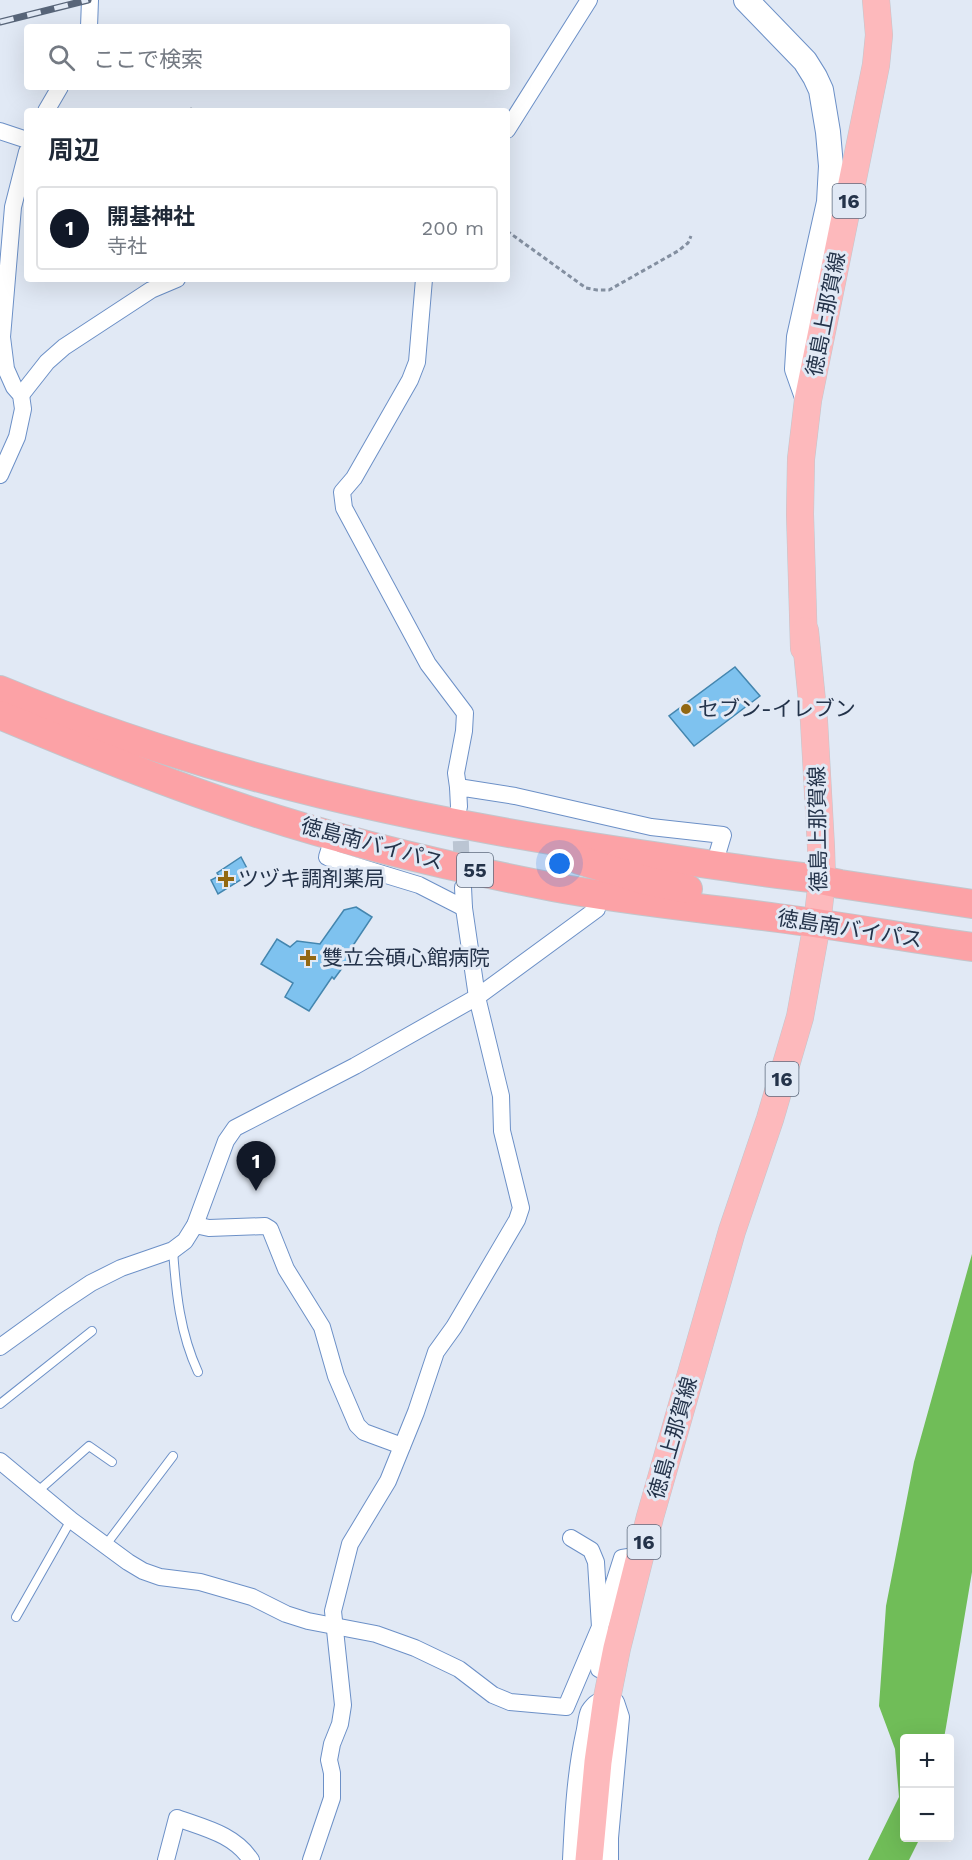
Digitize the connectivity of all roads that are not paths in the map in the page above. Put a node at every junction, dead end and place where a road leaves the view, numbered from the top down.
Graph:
1 (90, 0) edge
2 (589, 0) edge
3 (746, 0) edge
4 (876, 0) edge
5 (89, 24) edge
6 (58, 90) edge
7 (48, 108) edge
8 (510, 125) edge
9 (0, 131) edge
10 (24, 139) edge
11 (24, 164) edge
12 (170, 282) edge
13 (424, 282) edge
14 (21, 395) junction
15 (808, 400) junction
16 (0, 475) edge
17 (0, 690) edge
18 (0, 715) edge
19 (458, 787) junction
20 (459, 807) tunnel mouth
21 (504, 833) junction
22 (334, 835) junction
23 (714, 865) junction
24 (825, 881) junction
25 (463, 887) tunnel mouth
26 (972, 904) edge
27 (464, 908) junction
28 (597, 909) dead end
29 (816, 919) junction
30 (972, 947) edge
31 (477, 997) junction
32 (195, 1225) junction
33 (173, 1251) junction
34 (92, 1331) dead end
35 (0, 1347) edge
36 (198, 1372) dead end
37 (0, 1404) edge
38 (402, 1446) junction
39 (173, 1456) dead end
40 (0, 1461) edge
41 (112, 1462) dead end
42 (37, 1492) junction
43 (71, 1520) junction
44 (571, 1538) dead end
45 (105, 1546) junction
46 (640, 1555) junction
47 (16, 1617) dead end
48 (334, 1627) junction
49 (600, 1627) junction
50 (610, 1687) junction
51 (166, 1860) edge
52 (251, 1860) edge
53 (311, 1860) edge
54 (571, 1860) edge
55 (589, 1860) edge
56 (610, 1860) edge

1 - 5 street
2 - 8 street
3 - 15 main road
4 - 15 main road, 徳島上那賀線 / 16
6 - 7 street
9 - 10 street
11 - 14 street
12 - 14 street
13 - 19 street
14 - 16 street
15 - 24 main road, 徳島上那賀線 / 16
17 - 21 highway, 徳島南バイパス / 55
18 - 22 highway, 徳島南バイパス / 55
19 - 20 street
19 - 23 street
21 - 23 highway, 徳島南バイパス / 55
21 - 29 highway
22 - 27 street
22 - 29 highway, 徳島南バイパス / 55
23 - 24 highway, 徳島南バイパス / 55
24 - 26 highway, 徳島南バイパス / 55
24 - 29 main road, 徳島上那賀線 / 16
25 - 27 street
27 - 31 street
28 - 31 street
29 - 30 highway, 徳島南バイパス / 55
29 - 46 main road, 徳島上那賀線 / 16
31 - 32 street
31 - 38 street
32 - 33 street
32 - 38 street
33 - 35 street
33 - 36 lane
34 - 37 lane
38 - 48 street
39 - 45 lane
40 - 42 street
41 - 42 lane
42 - 43 street
43 - 45 street
43 - 47 lane
44 - 49 street
45 - 48 street
46 - 49 street
46 - 50 main road, 徳島上那賀線 / 16
48 - 49 street
48 - 53 street
49 - 50 street
50 - 54 street
50 - 55 main road, 徳島上那賀線 / 16
50 - 56 street
51 - 52 street

